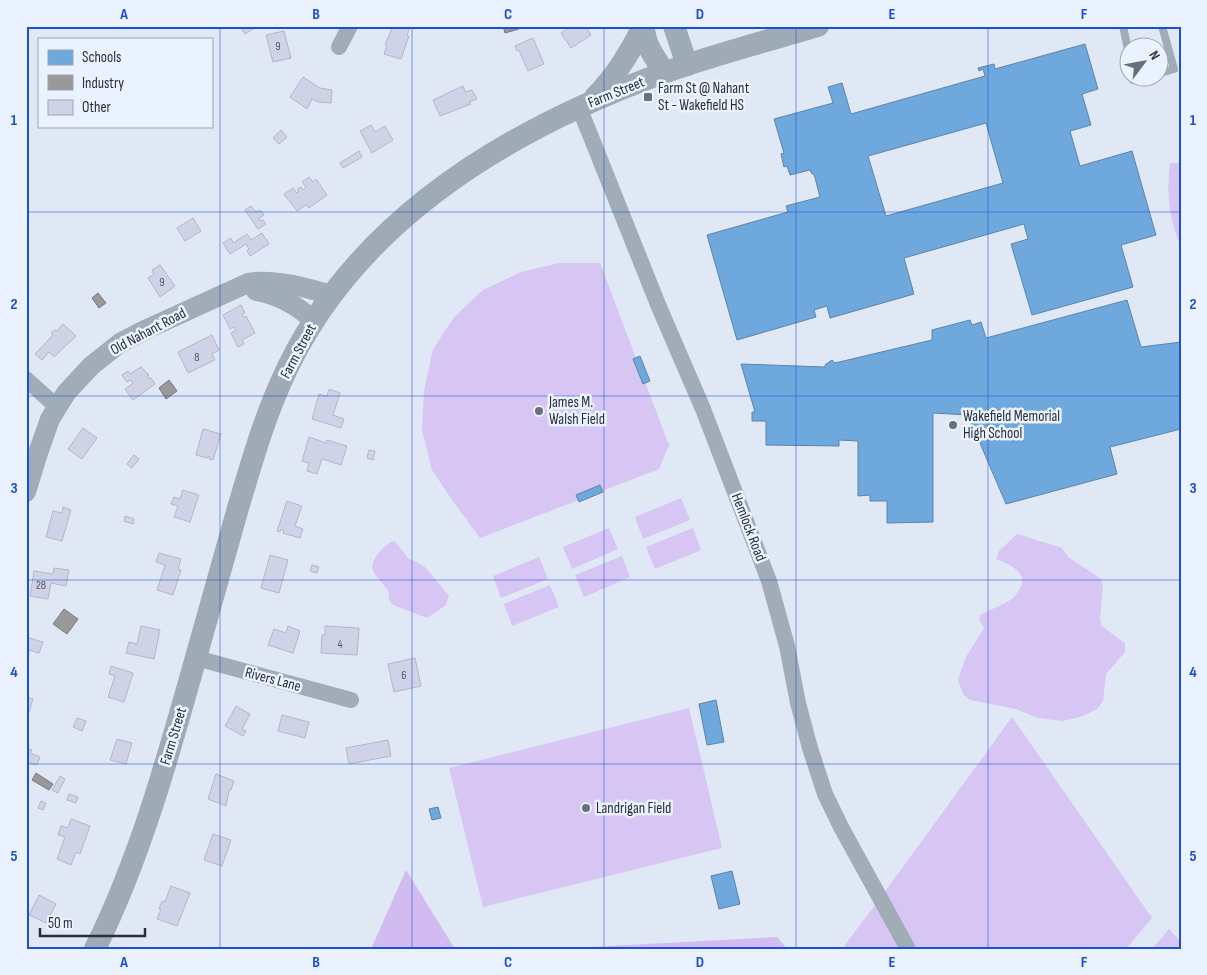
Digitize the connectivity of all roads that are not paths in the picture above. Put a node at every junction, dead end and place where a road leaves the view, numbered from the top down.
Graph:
1 (350, 26) edge
2 (644, 26) edge
3 (674, 26) edge
4 (818, 26) edge
5 (338, 47) dead end
6 (1170, 55) edge
7 (688, 65) junction
8 (1170, 70) edge
9 (664, 73) junction
10 (585, 104) junction
11 (229, 292) junction
12 (331, 295) junction
13 (314, 321) junction
14 (26, 379) edge
15 (57, 407) junction
16 (26, 492) edge
17 (196, 658) junction
18 (351, 700) dead end
19 (95, 949) edge
20 (908, 949) edge

1 - 5 street
2 - 9 main road
2 - 10 main road
3 - 7 main road
4 - 7 main road, Farm Street
6 - 8 lane
7 - 9 main road, Farm Street
9 - 10 main road, Farm Street
10 - 12 main road, Farm Street
10 - 20 street, Hemlock Road
11 - 12 street, Old Nahant Road
11 - 13 street, Old Nahant Road
11 - 15 street, Old Nahant Road
12 - 13 main road, Farm Street
13 - 17 main road, Farm Street
14 - 15 street
15 - 16 street, Old Nahant Road
17 - 18 street, Rivers Lane
17 - 19 main road, Farm Street

